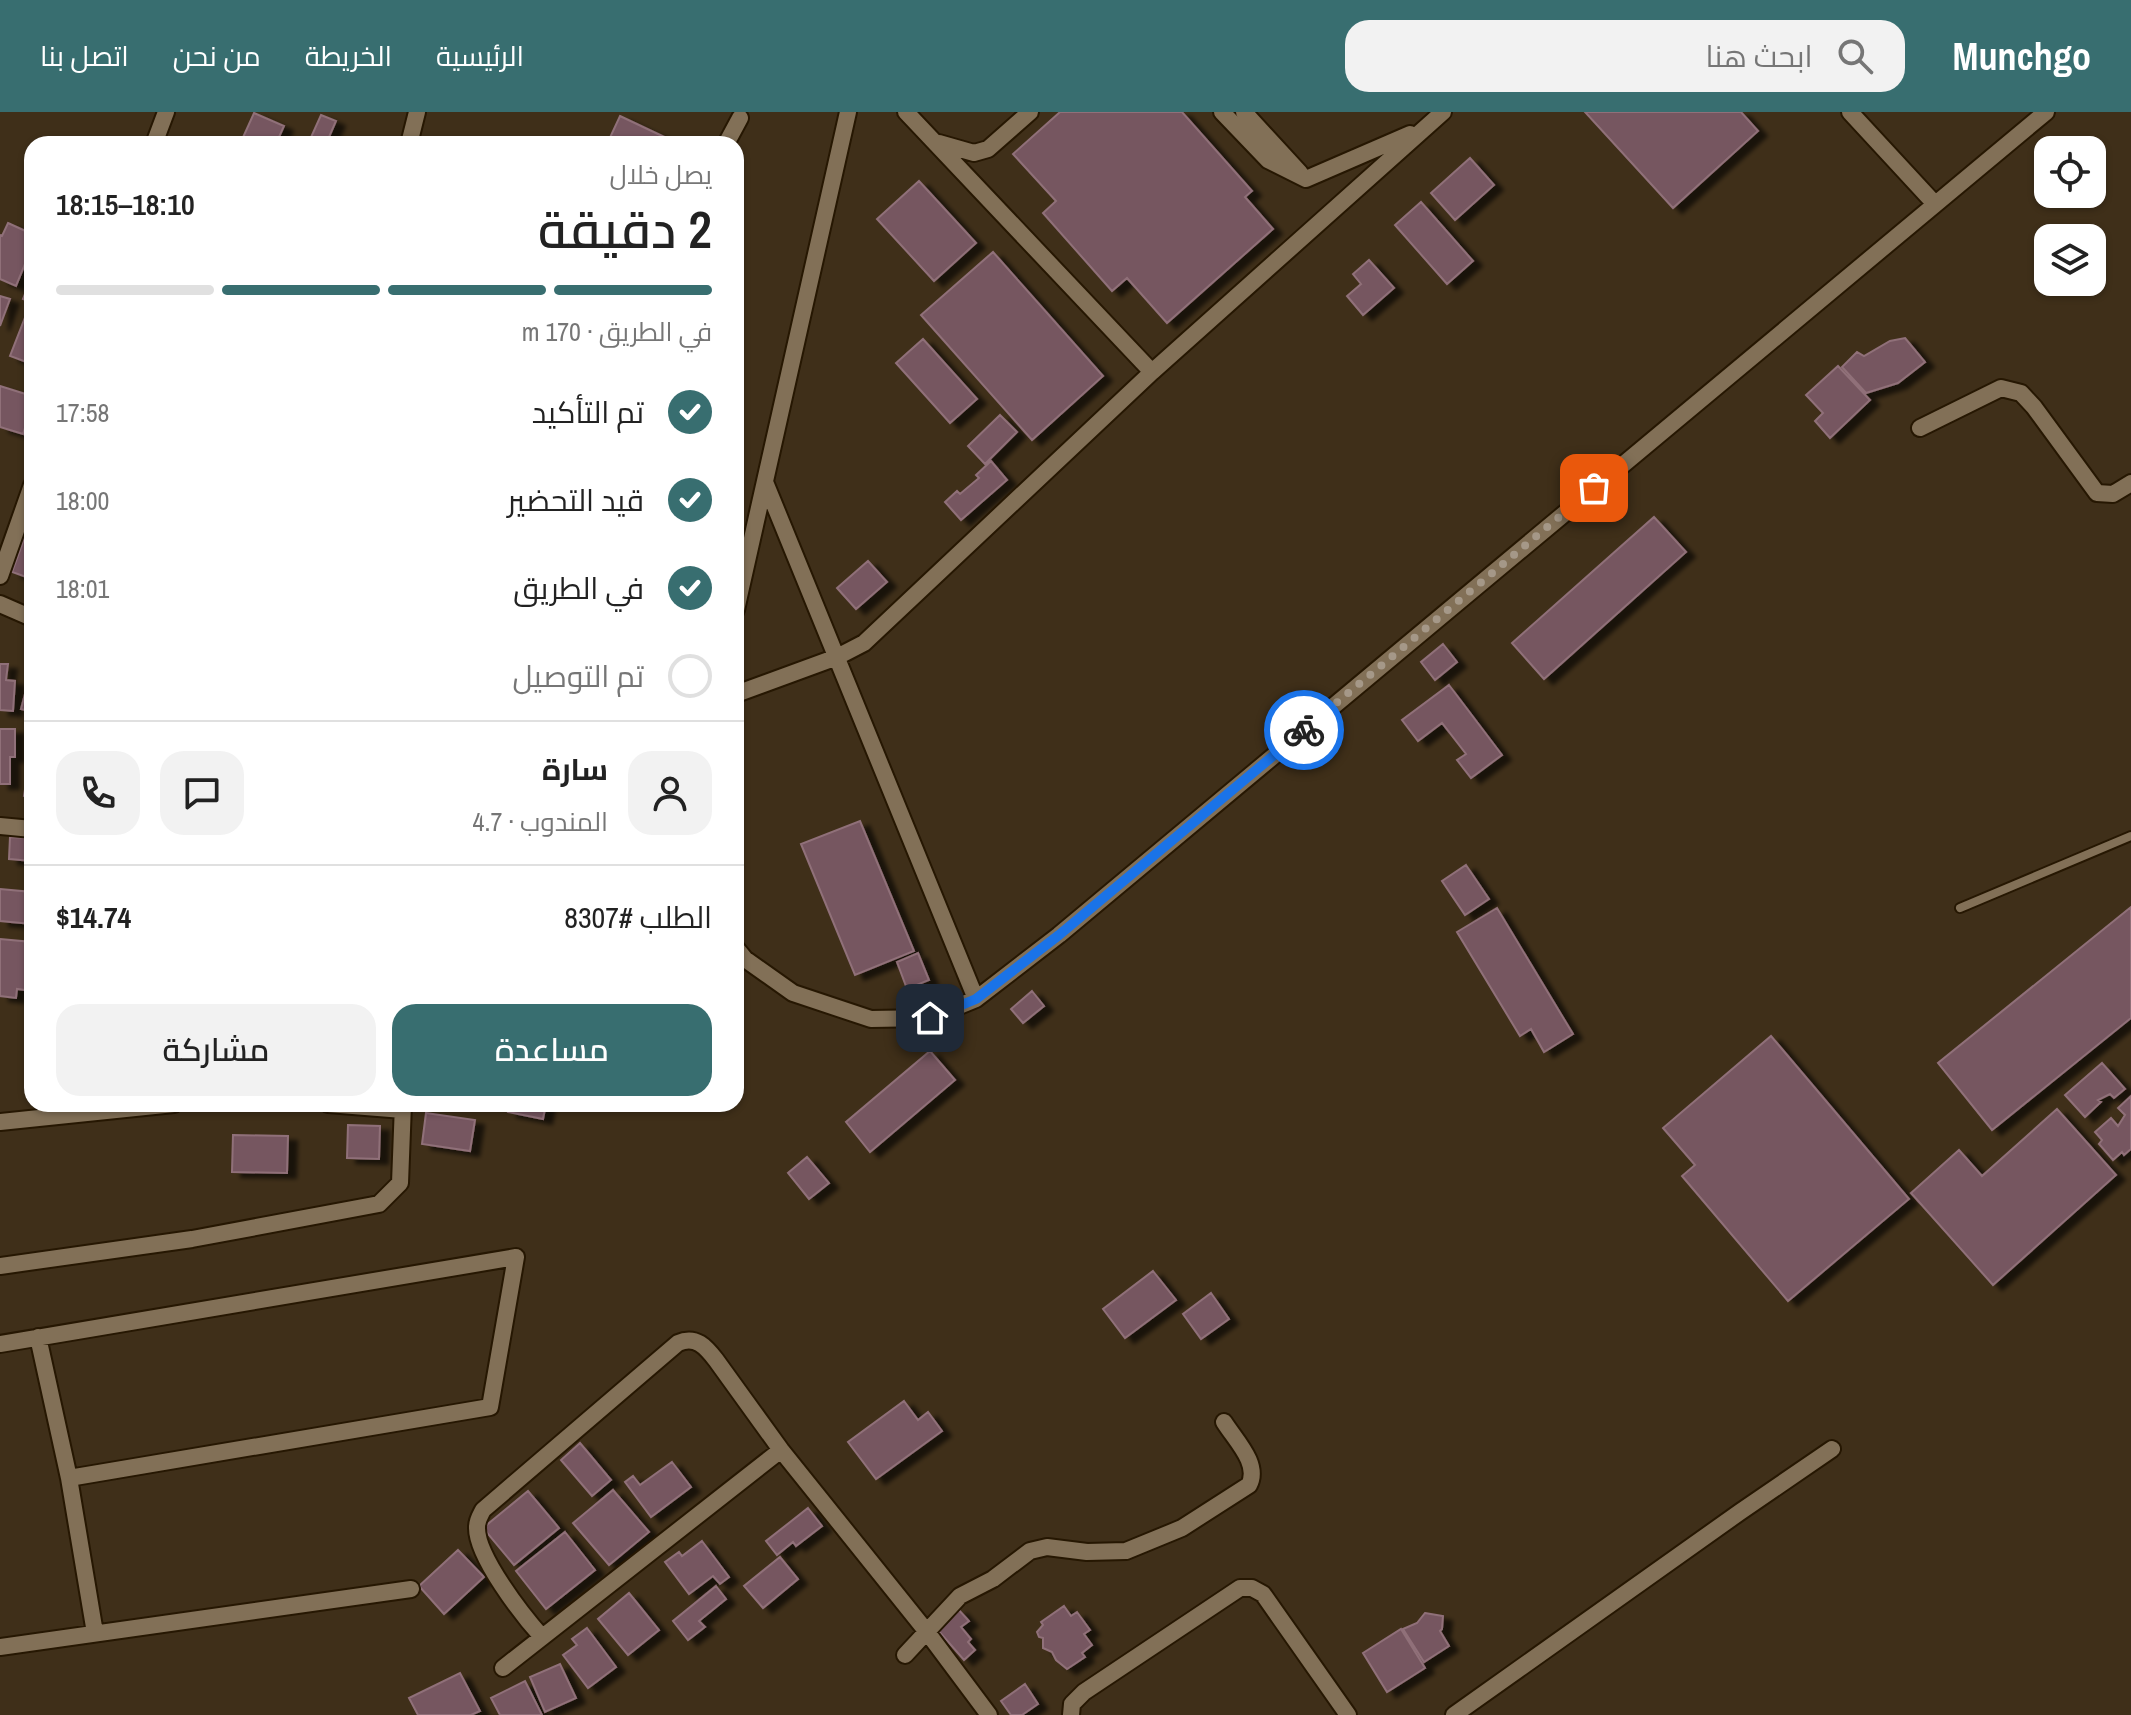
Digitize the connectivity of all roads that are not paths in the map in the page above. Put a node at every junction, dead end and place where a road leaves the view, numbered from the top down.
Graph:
1 (166, 112) edge
2 (417, 112) edge
3 (848, 112) edge
4 (906, 112) edge
5 (1030, 112) edge
6 (1222, 112) edge
7 (1244, 112) edge
8 (1443, 112) edge
9 (1850, 112) edge
10 (2046, 112) edge
11 (740, 118) dead end
12 (1428, 126) junction
13 (157, 136) edge
14 (411, 136) edge
15 (730, 136) edge
16 (933, 141) junction
17 (1306, 179) junction
18 (1935, 204) junction
19 (1152, 372) junction
20 (1920, 428) dead end
21 (765, 482) junction
22 (2131, 483) edge
23 (24, 508) edge
24 (744, 575) edge
25 (0, 576) edge
26 (0, 604) edge
27 (24, 614) edge
28 (837, 657) junction
29 (744, 691) edge
30 (0, 826) edge
31 (24, 828) edge
32 (2131, 836) edge
33 (1960, 908) dead end
34 (744, 958) edge
35 (976, 999) junction
36 (97, 1112) edge
37 (403, 1112) edge
38 (0, 1122) edge
39 (0, 1266) edge
40 (38, 1337) junction
41 (0, 1344) edge
42 (1224, 1422) dead end
43 (1832, 1449) dead end
44 (781, 1450) junction
45 (69, 1478) junction
46 (411, 1589) dead end
47 (927, 1632) junction
48 (95, 1633) junction
49 (542, 1637) junction
50 (0, 1647) edge
51 (905, 1655) dead end
52 (503, 1668) dead end
53 (989, 1715) edge
54 (1071, 1715) edge
55 (1348, 1715) edge
56 (1454, 1715) edge

1 - 13 street
2 - 14 street
3 - 21 street
4 - 16 street
5 - 16 street
6 - 17 street
7 - 17 street
8 - 12 street
9 - 18 street
10 - 18 street
11 - 15 street
12 - 17 street
12 - 19 street
16 - 19 street
18 - 35 street
19 - 28 street
20 - 22 street
21 - 24 street
21 - 28 street
23 - 25 street
26 - 27 street
28 - 29 street
28 - 35 street
30 - 31 street
32 - 33 lane
34 - 35 street
36 - 38 street
37 - 39 street
40 - 41 street
40 - 45 street
40 - 45 street
42 - 47 street
43 - 56 street
44 - 47 street
44 - 49 street
44 - 49 street
45 - 48 street
46 - 48 street
47 - 51 street
47 - 53 street
48 - 50 street
49 - 52 street
54 - 55 street

